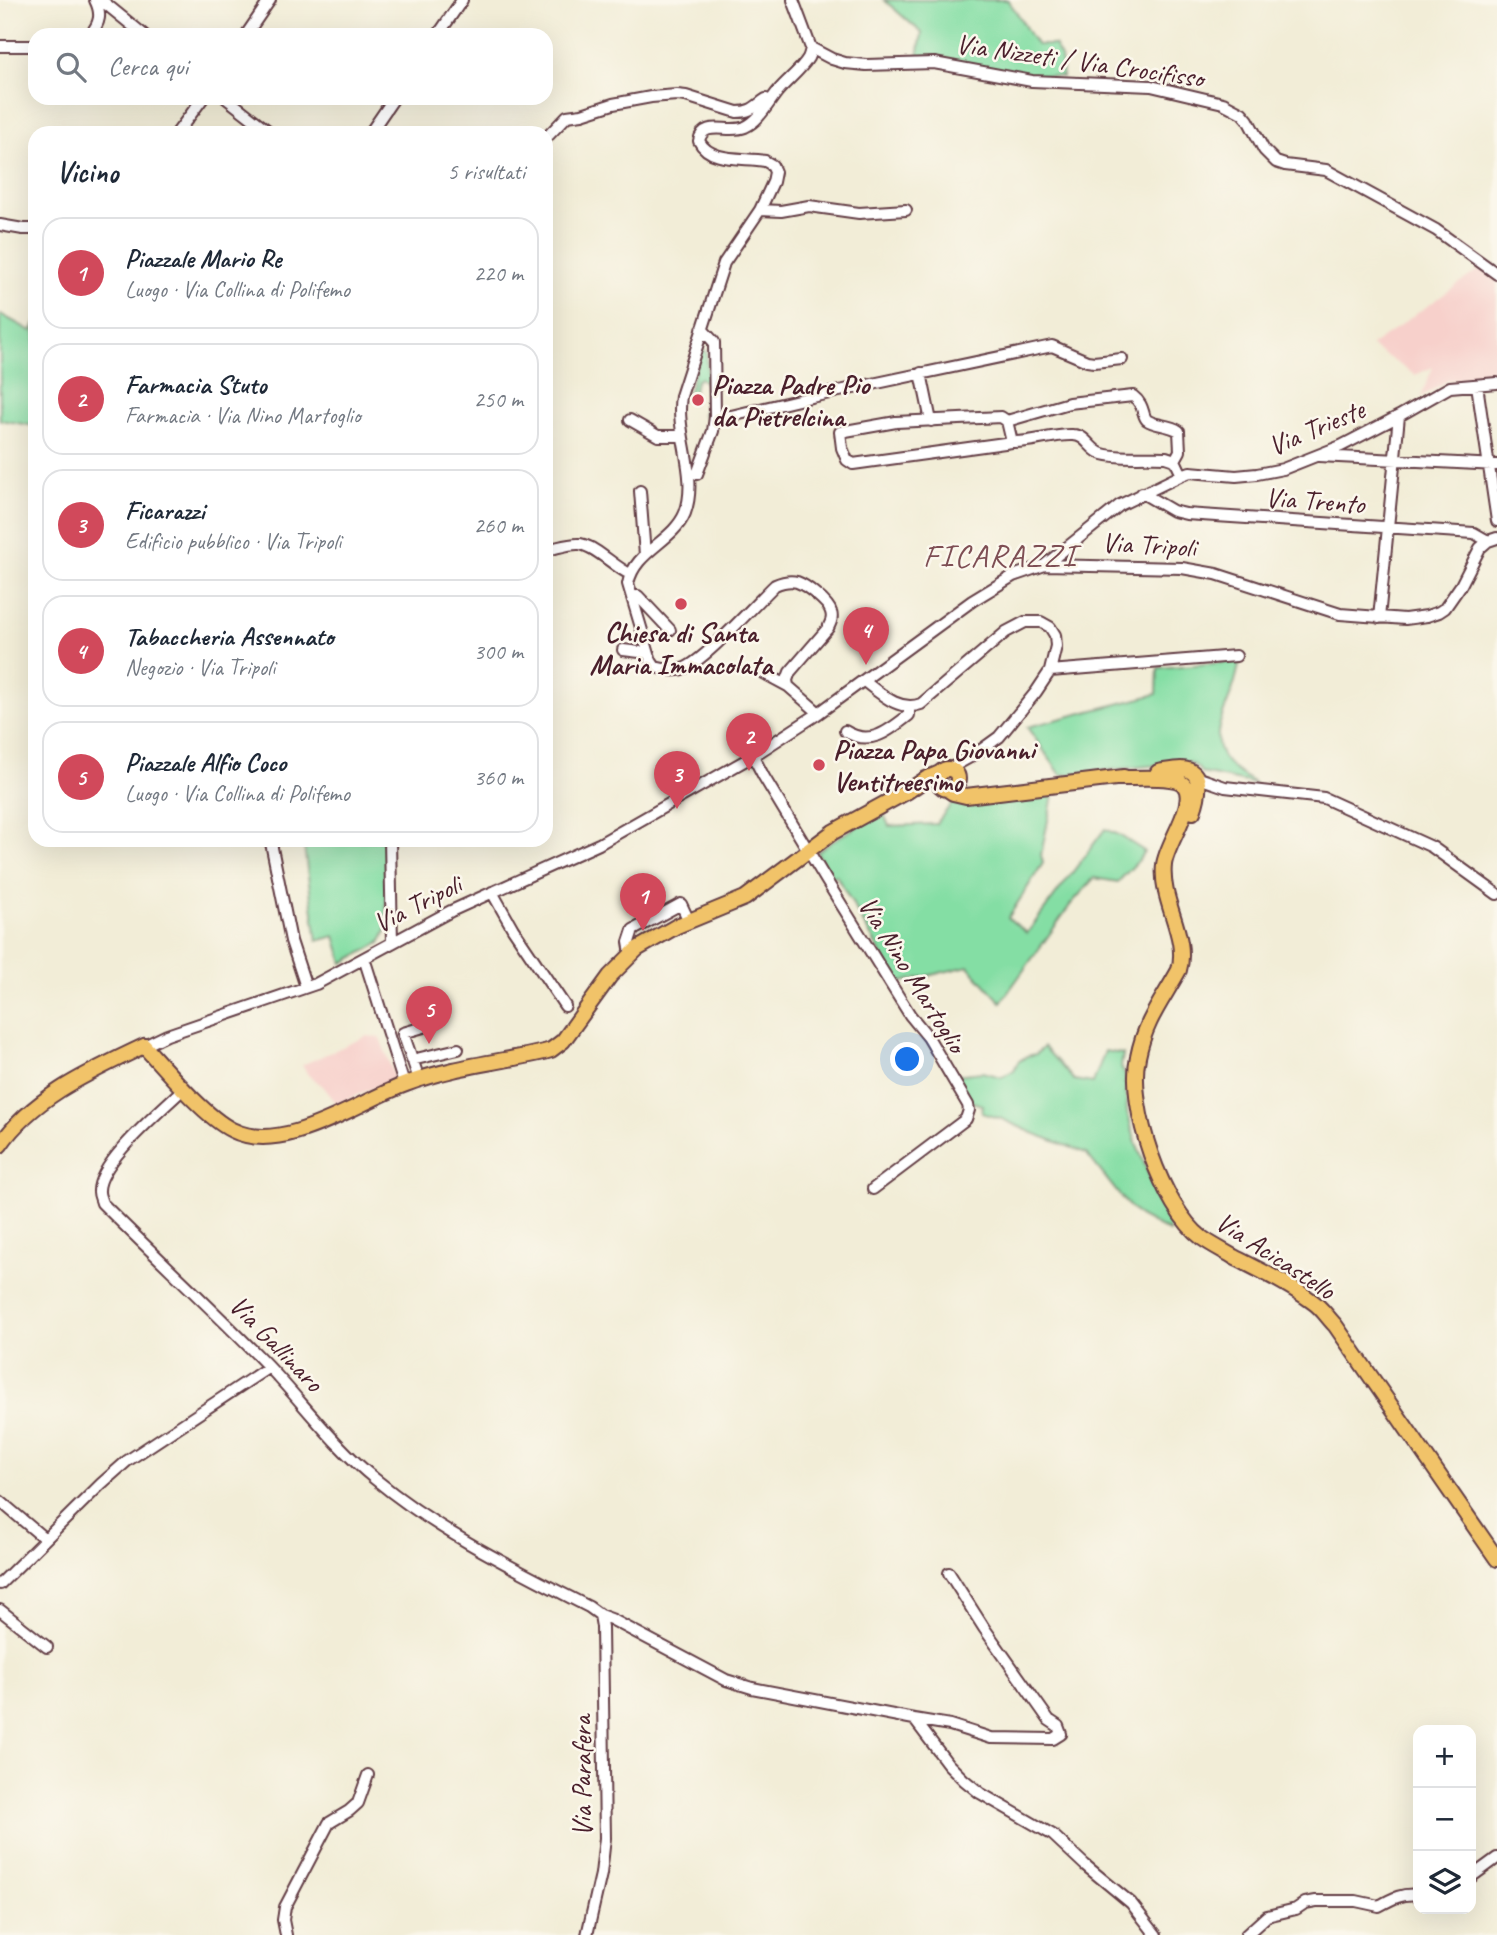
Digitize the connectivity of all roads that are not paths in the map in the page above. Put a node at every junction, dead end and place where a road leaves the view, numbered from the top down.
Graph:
1 (98, 0) edge
2 (270, 0) edge
3 (462, 0) edge
4 (793, 0) edge
5 (96, 28) edge
6 (135, 28) edge
7 (251, 28) edge
8 (443, 28) edge
9 (0, 46) edge
10 (28, 46) edge
11 (811, 48) junction
12 (772, 99) junction
13 (198, 105) edge
14 (235, 105) edge
15 (389, 105) edge
16 (182, 126) edge
17 (262, 126) edge
18 (375, 126) edge
19 (553, 131) edge
20 (760, 210) junction
21 (906, 210) dead end
22 (0, 225) edge
23 (28, 229) edge
24 (1497, 274) edge
25 (702, 329) junction
26 (1122, 359) dead end
27 (921, 373) junction
28 (1497, 383) edge
29 (1477, 385) junction
30 (1399, 416) junction
31 (715, 418) junction
32 (630, 420) dead end
33 (931, 421) junction
34 (1007, 421) junction
35 (682, 436) junction
36 (1012, 442) junction
37 (1316, 456) junction
38 (1175, 460) junction
39 (1393, 460) junction
40 (1494, 465) edge
41 (697, 474) dead end
42 (1182, 475) junction
43 (640, 491) dead end
44 (1142, 493) junction
45 (1497, 521) edge
46 (1386, 528) junction
47 (1493, 539) edge
48 (553, 549) edge
49 (645, 555) junction
50 (1045, 565) junction
51 (630, 574) junction
52 (632, 597) junction
53 (1379, 618) junction
54 (670, 630) dead end
55 (623, 650) dead end
56 (648, 653) junction
57 (1236, 656) dead end
58 (1050, 671) junction
59 (762, 672) dead end
60 (864, 681) junction
61 (788, 686) junction
62 (909, 707) junction
63 (819, 713) junction
64 (845, 731) dead end
65 (753, 756) junction
66 (1114, 778) junction
67 (947, 779) junction
68 (1132, 779) junction
69 (1198, 782) junction
70 (1171, 841) junction
71 (272, 847) edge
72 (390, 847) edge
73 (809, 849) junction
74 (492, 892) junction
75 (1497, 894) edge
76 (392, 943) junction
77 (364, 958) junction
78 (306, 988) junction
79 (565, 1006) dead end
80 (434, 1024) dead end
81 (144, 1046) junction
82 (458, 1049) dead end
83 (412, 1060) junction
84 (419, 1079) junction
85 (404, 1084) junction
86 (184, 1088) junction
87 (0, 1145) edge
88 (873, 1189) dead end
89 (269, 1367) junction
90 (0, 1501) edge
91 (45, 1539) junction
92 (1497, 1559) edge
93 (948, 1573) dead end
94 (0, 1584) edge
95 (0, 1610) edge
96 (600, 1615) junction
97 (47, 1647) dead end
98 (914, 1719) junction
99 (368, 1775) dead end
100 (1497, 1858) edge
101 (1476, 1873) edge
102 (1413, 1895) edge
103 (286, 1935) edge
104 (587, 1935) edge
105 (1156, 1935) edge
106 (1246, 1935) edge

1 - 5 street
1 - 6 street
2 - 7 street
3 - 8 street
4 - 11 street
9 - 10 street
11 - 12 street
11 - 24 street, Via Nizzeti / Via Crocifisso
12 - 19 street
12 - 20 street
13 - 16 street
14 - 17 street
15 - 18 street
20 - 21 street
20 - 25 street
22 - 23 street
25 - 31 street
25 - 35 street
26 - 27 street
27 - 31 street
27 - 33 street
28 - 29 street, Via Trieste
29 - 30 street, Via Trieste
29 - 40 street
30 - 37 street, Via Trieste
30 - 39 street
31 - 41 street
32 - 35 street
33 - 34 street
33 - 36 street
34 - 36 street
34 - 38 street
35 - 49 street
36 - 38 street
37 - 39 street
37 - 42 street, Via Trieste
38 - 42 street
39 - 40 street
39 - 46 street
40 - 45 street
42 - 44 street, Via Trieste
43 - 49 street
44 - 46 street, Via Trento
44 - 50 street, Via Trieste
46 - 47 street, Via Trento
46 - 53 street
47 - 53 street, Via Tripoli
48 - 51 street
49 - 51 street
50 - 53 street, Via Tripoli
50 - 60 street, Via Tripoli
51 - 52 street
52 - 54 street
52 - 56 street
55 - 56 street
56 - 61 street
57 - 58 street
58 - 62 street
58 - 67 street
59 - 61 street
60 - 62 street
60 - 63 street, Via Tripoli
61 - 63 street
62 - 64 street
63 - 65 street, Via Tripoli
65 - 73 street, Via Nino Martoglio
65 - 74 street, Via Tripoli
66 - 67 main road
66 - 68 main road
66 - 69 main road
67 - 73 main road
68 - 69 street
68 - 70 main road
69 - 70 main road
69 - 75 street
70 - 92 main road, Via Acicastello
71 - 78 street
72 - 76 street
73 - 84 main road
73 - 88 street, Via Nino Martoglio
74 - 76 street, Via Tripoli
74 - 79 street
76 - 77 street, Via Tripoli
77 - 78 street, Via Tripoli
77 - 85 street
78 - 81 street, Via Tripoli
80 - 83 street
81 - 86 main road
81 - 87 main road, Via Tripoli
82 - 83 street
83 - 84 street
84 - 85 main road
85 - 86 main road
86 - 89 street, Via Gallinaro
89 - 91 street
89 - 96 street, Via Gallinaro
90 - 91 street
91 - 94 street
93 - 98 street, Via Gallinaro
95 - 97 street
96 - 98 street, Via Gallinaro
96 - 104 street, Via Parafera
98 - 105 street
99 - 103 street
100 - 101 street
102 - 106 street

